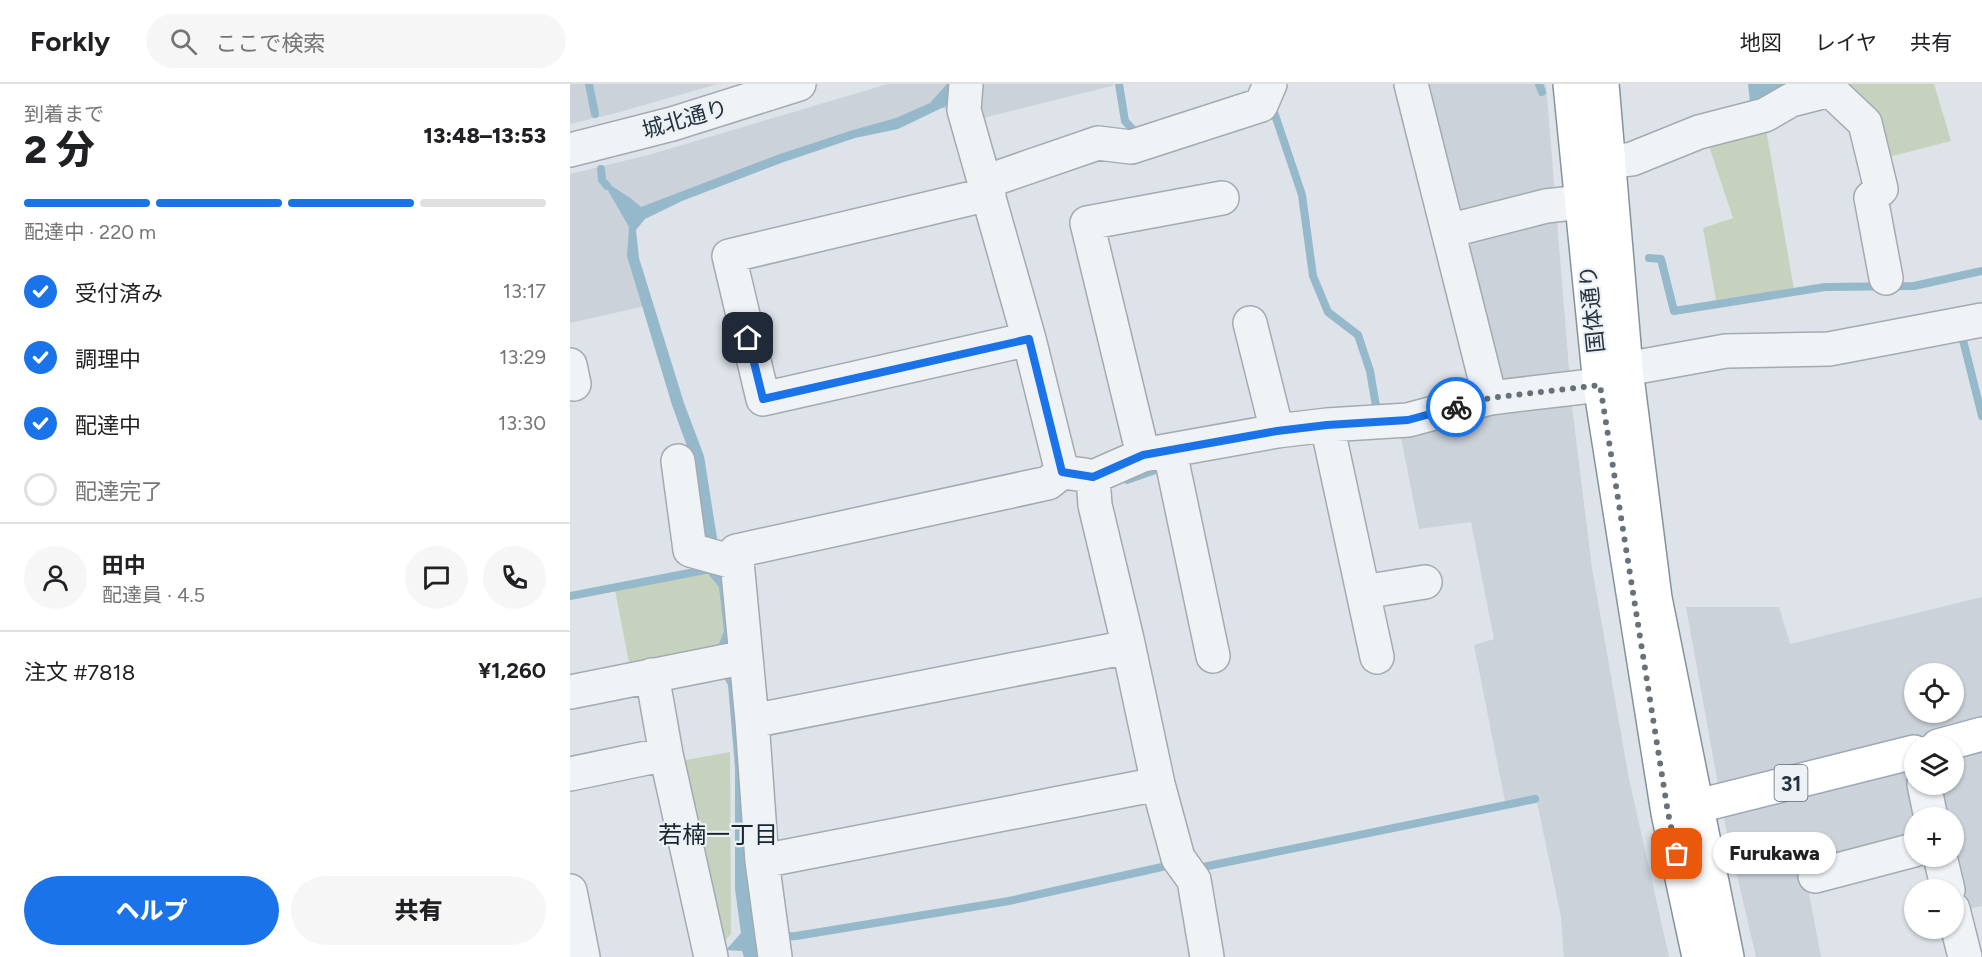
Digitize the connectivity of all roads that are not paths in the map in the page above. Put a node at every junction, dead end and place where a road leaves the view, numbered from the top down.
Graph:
1 (799, 84) edge
2 (966, 84) edge
3 (1270, 84) edge
4 (1411, 84) edge
5 (1570, 84) edge
6 (1602, 84) edge
7 (570, 150) edge
8 (1608, 162) junction
9 (987, 188) junction
10 (1222, 198) dead end
11 (1582, 202) junction
12 (1448, 231) junction
13 (1887, 278) dead end
14 (1250, 323) dead end
15 (1966, 323) edge
16 (1029, 339) junction
17 (1613, 377) junction
18 (1490, 398) junction
19 (1277, 431) junction
20 (1330, 437) junction
21 (1163, 460) junction
22 (678, 461) dead end
23 (1078, 474) junction
24 (721, 559) junction
25 (1425, 582) dead end
26 (1363, 592) junction
27 (1128, 647) junction
28 (1213, 656) dead end
29 (746, 657) junction
30 (1377, 657) dead end
31 (652, 675) junction
32 (570, 692) edge
33 (752, 722) junction
34 (1982, 734) edge
35 (1964, 739) edge
36 (666, 754) junction
37 (1904, 754) edge
38 (570, 774) edge
39 (1158, 784) junction
40 (1682, 810) junction
41 (1904, 853) edge
42 (762, 861) junction
43 (1815, 876) dead end
44 (570, 891) edge
45 (1960, 939) edge
46 (710, 951) edge
47 (767, 955) edge
48 (583, 957) edge
49 (1207, 957) edge
50 (1699, 957) edge
51 (1727, 957) edge
52 (1965, 957) edge

1 - 7 street, 城北通り
2 - 9 street
3 - 9 street
4 - 12 street
5 - 11 main road, 国体通り
6 - 8 main road, 国体通り
8 - 13 street
8 - 17 main road, 国体通り
9 - 16 street
9 - 16 street
10 - 21 street
11 - 12 street
11 - 17 main road, 国体通り
12 - 18 street
14 - 19 street
15 - 17 street
16 - 23 street
17 - 18 street
17 - 40 main road, 国体通り
18 - 20 street
19 - 20 street
19 - 21 street
20 - 26 street
21 - 23 street
21 - 28 street
22 - 24 street
23 - 24 street
23 - 27 street
24 - 29 street
25 - 26 street
26 - 30 street
27 - 33 street
27 - 39 street
29 - 31 street
29 - 33 street
31 - 32 street
31 - 36 street
33 - 42 street
34 - 35 main road
36 - 38 street
36 - 46 street
37 - 40 main road, 31
39 - 42 street
39 - 49 street
40 - 50 main road, 国体通り
40 - 51 main road, 国体通り
41 - 43 street
42 - 47 street
44 - 48 street
45 - 52 street

